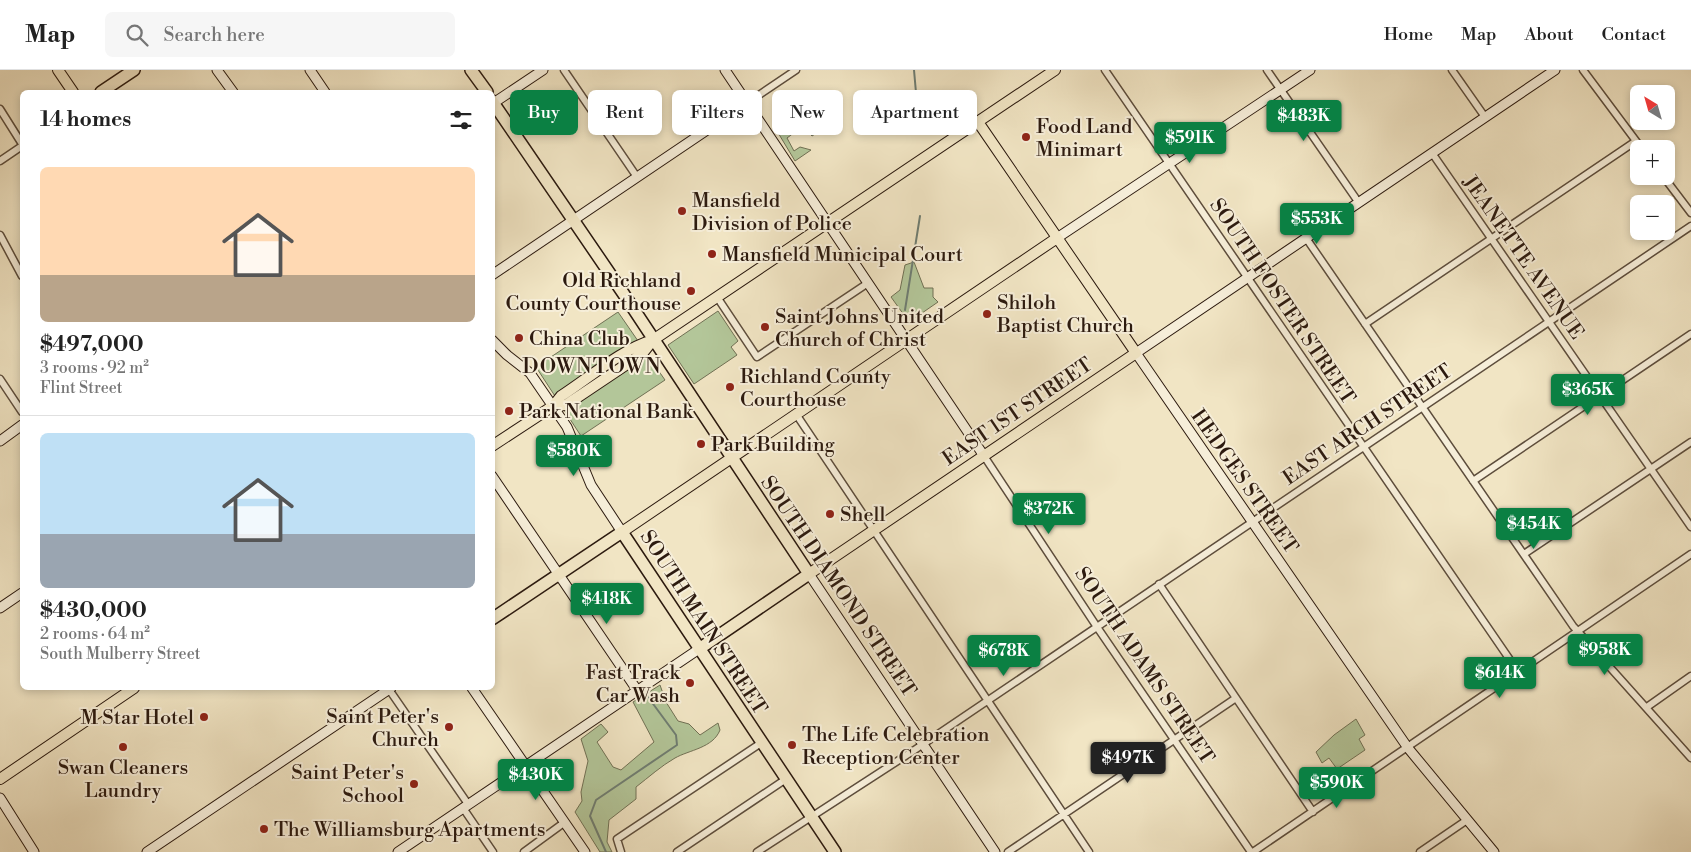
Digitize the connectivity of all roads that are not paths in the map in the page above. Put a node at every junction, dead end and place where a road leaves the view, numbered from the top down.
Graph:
1 (58, 70) edge
2 (134, 70) edge
3 (217, 70) edge
4 (310, 70) edge
5 (471, 70) edge
6 (543, 70) edge
7 (564, 70) edge
8 (724, 70) edge
9 (796, 70) edge
10 (1055, 70) edge
11 (1105, 70) edge
12 (1268, 70) edge
13 (1310, 70) edge
14 (1452, 70) edge
15 (1555, 70) edge
16 (1583, 70) edge
17 (1281, 89) junction
18 (72, 90) edge
19 (104, 90) edge
20 (232, 90) edge
21 (324, 90) edge
22 (486, 90) edge
23 (738, 90) edge
24 (762, 93) edge
25 (495, 102) edge
26 (495, 106) edge
27 (0, 109) edge
28 (1485, 118) junction
29 (978, 122) junction
30 (762, 125) edge
31 (699, 135) edge
32 (1635, 140) edge
33 (20, 142) edge
34 (1630, 145) edge
35 (20, 146) edge
36 (1432, 153) junction
37 (0, 161) edge
38 (1169, 164) junction
39 (637, 177) junction
40 (1670, 185) edge
41 (1358, 203) junction
42 (1691, 213) edge
43 (574, 220) junction
44 (828, 222) junction
45 (1691, 226) edge
46 (0, 235) edge
47 (1057, 238) junction
48 (1306, 238) junction
49 (1492, 238) junction
50 (20, 272) edge
51 (495, 273) edge
52 (1247, 278) junction
53 (868, 283) junction
54 (717, 297) junction
55 (1548, 321) junction
56 (1365, 324) junction
57 (1691, 334) edge
58 (653, 340) junction
59 (906, 340) junction
60 (495, 343) edge
61 (1136, 353) junction
62 (0, 379) edge
63 (1599, 395) junction
64 (553, 406) junction
65 (1422, 406) junction
66 (20, 409) edge
67 (796, 414) junction
68 (20, 426) edge
69 (0, 441) edge
70 (1691, 442) edge
71 (495, 444) edge
72 (1363, 447) junction
73 (984, 456) junction
74 (732, 457) junction
75 (1652, 469) junction
76 (495, 480) edge
77 (1473, 481) junction
78 (1252, 522) junction
79 (1691, 527) edge
80 (873, 530) junction
81 (622, 532) junction
82 (1524, 554) junction
83 (1691, 554) edge
84 (558, 574) junction
85 (808, 574) junction
86 (1159, 584) junction
87 (20, 594) edge
88 (0, 608) edge
89 (495, 617) edge
90 (1097, 627) junction
91 (1578, 631) junction
92 (699, 648) junction
93 (1519, 673) junction
94 (1691, 676) edge
95 (131, 690) edge
96 (386, 690) edge
97 (390, 690) edge
98 (473, 690) edge
99 (637, 690) junction
100 (1236, 698) junction
101 (987, 701) junction
102 (1647, 706) junction
103 (1174, 740) junction
104 (762, 743) junction
105 (922, 745) junction
106 (1408, 748) junction
107 (1691, 758) edge
108 (526, 765) junction
109 (0, 778) edge
110 (786, 779) junction
111 (0, 798) edge
112 (465, 806) junction
113 (1313, 812) junction
114 (1064, 814) junction
115 (812, 817) junction
116 (1467, 820) junction
117 (565, 822) junction
118 (34, 852) edge
119 (147, 852) edge
120 (398, 852) edge
121 (493, 852) edge
122 (524, 852) edge
123 (586, 852) edge
124 (621, 852) edge
125 (677, 852) edge
126 (758, 852) edge
127 (835, 852) edge
128 (995, 852) edge
129 (1008, 852) edge
130 (1089, 852) edge
131 (1252, 852) edge
132 (1420, 852) edge
133 (1494, 852) edge

1 - 18 main road
2 - 19 highway
3 - 20 street
4 - 21 street
5 - 22 highway
6 - 25 street
7 - 39 street
8 - 23 street, SOUTH ADAMS STREET
9 - 24 street
10 - 29 main road
11 - 38 street, SOUTH FOSTER STREET
12 - 17 street
13 - 17 street
14 - 28 street
15 - 28 street, EAST 1ST STREET
16 - 32 street
17 - 38 street
17 - 41 street
26 - 43 highway, SOUTH DIAMOND STREET
27 - 33 street
28 - 36 street, EAST 1ST STREET
29 - 44 main road
29 - 47 main road, HEDGES STREET
30 - 44 street, SOUTH ADAMS STREET
31 - 39 street
34 - 49 street
35 - 37 street
36 - 41 street, EAST 1ST STREET
36 - 49 street, JEANETTE AVENUE
38 - 47 street
38 - 52 street, SOUTH FOSTER STREET
39 - 43 street
40 - 42 street
41 - 48 street, EAST 1ST STREET
43 - 51 street
43 - 58 highway, SOUTH DIAMOND STREET
44 - 53 street, SOUTH ADAMS STREET
44 - 54 main road
45 - 55 street, EAST ARCH STREET
46 - 50 street
47 - 59 main road
47 - 61 main road, HEDGES STREET
48 - 52 street, EAST 1ST STREET
48 - 56 street
49 - 55 street, JEANETTE AVENUE
49 - 56 street
52 - 61 street, EAST 1ST STREET
52 - 72 street, SOUTH FOSTER STREET
53 - 54 street
53 - 59 street, SOUTH ADAMS STREET
54 - 58 main road
55 - 63 street, JEANETTE AVENUE
55 - 65 street, EAST ARCH STREET
56 - 65 street
57 - 63 street
58 - 64 main road
58 - 74 highway, SOUTH DIAMOND STREET
59 - 67 main road
59 - 73 street, SOUTH ADAMS STREET
60 - 64 street, SOUTH MAIN STREET
61 - 73 main road, EAST 1ST STREET
61 - 78 street, HEDGES STREET
62 - 66 street
63 - 75 street, JEANETTE AVENUE
63 - 77 street
64 - 71 main road
64 - 81 street, SOUTH MAIN STREET
65 - 72 street, EAST ARCH STREET
65 - 77 street
67 - 74 main road
67 - 80 street
68 - 69 street
70 - 75 street
72 - 78 street, EAST ARCH STREET
72 - 93 street, SOUTH FOSTER STREET
73 - 80 main road, EAST 1ST STREET
73 - 90 street, SOUTH ADAMS STREET
74 - 81 main road
74 - 85 highway, SOUTH DIAMOND STREET
75 - 79 street, JEANETTE AVENUE
75 - 82 street
76 - 84 street
77 - 82 street
78 - 86 street, EAST ARCH STREET
78 - 106 street, HEDGES STREET
80 - 85 main road, EAST 1ST STREET
80 - 101 street
81 - 84 highway
81 - 92 highway, SOUTH MAIN STREET
82 - 91 street
83 - 91 street
84 - 89 highway
84 - 99 street
85 - 92 highway, EAST 1ST STREET
85 - 105 street, SOUTH DIAMOND STREET
86 - 90 street, EAST ARCH STREET
86 - 100 street
87 - 88 street
90 - 101 street, EAST ARCH STREET
90 - 103 street, SOUTH ADAMS STREET
91 - 93 street
91 - 102 street
92 - 99 street
92 - 104 highway, SOUTH MAIN STREET
93 - 106 street
94 - 102 street
95 - 109 main road
96 - 119 street
97 - 112 street
98 - 108 street
99 - 108 street
100 - 103 street
100 - 113 street
101 - 105 street, EAST ARCH STREET
101 - 114 street
102 - 107 street
103 - 114 street
103 - 131 street, SOUTH ADAMS STREET
104 - 110 highway, SOUTH MAIN STREET
104 - 124 street
105 - 115 street, EAST ARCH STREET
105 - 128 street, SOUTH DIAMOND STREET
106 - 113 street
106 - 116 street, HEDGES STREET
108 - 112 street
108 - 117 street
110 - 115 highway, SOUTH MAIN STREET
110 - 125 street
111 - 118 street
112 - 120 street
112 - 121 street
113 - 131 street
114 - 129 street
114 - 130 street
115 - 126 street, EAST ARCH STREET
115 - 127 highway, SOUTH MAIN STREET
116 - 132 street
116 - 133 street, HEDGES STREET
117 - 122 street
117 - 123 street

